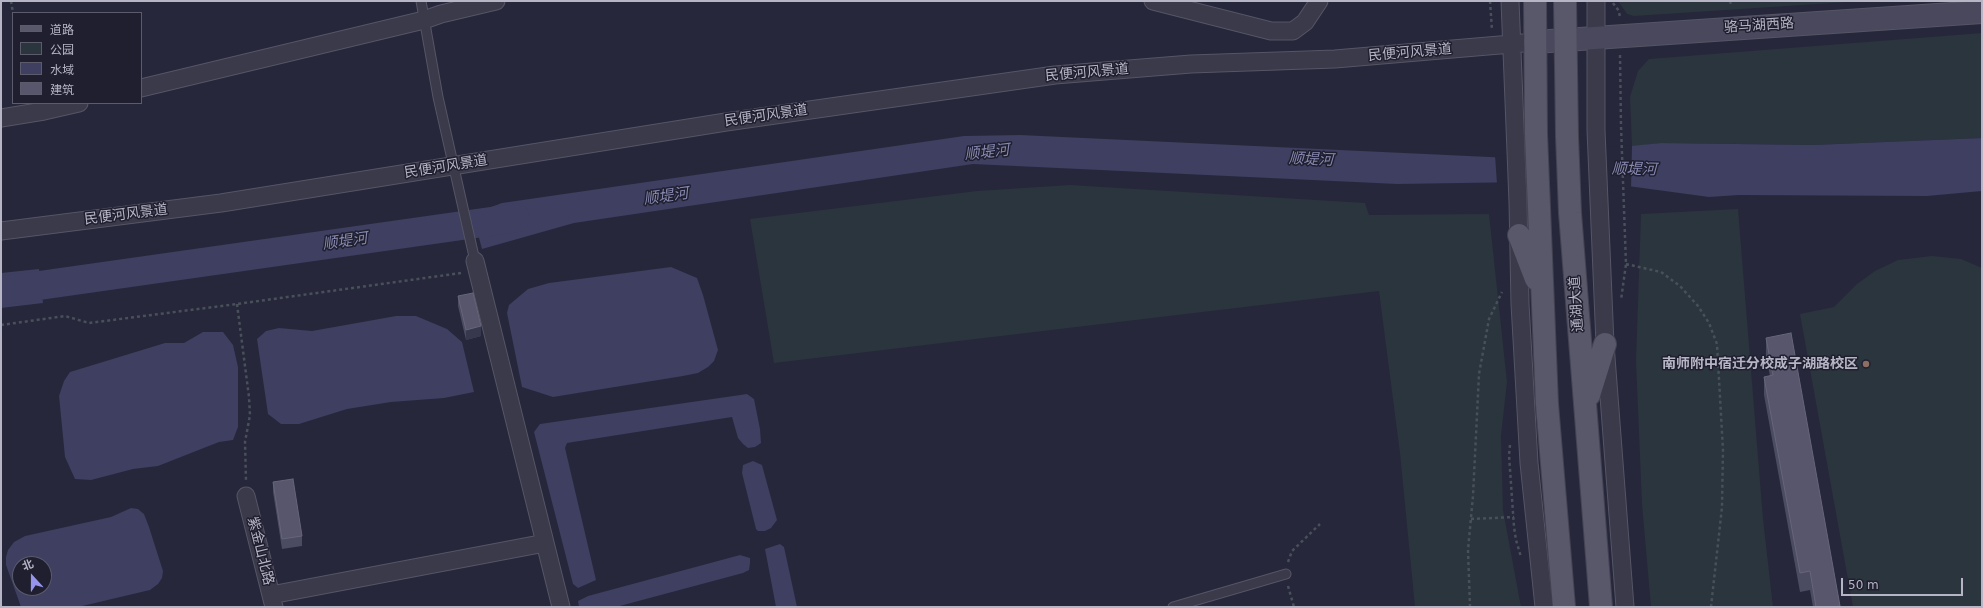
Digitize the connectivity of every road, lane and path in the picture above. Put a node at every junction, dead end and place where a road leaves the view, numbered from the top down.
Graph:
1 (11, 1) edge
2 (421, 1) edge
3 (496, 1) edge
4 (1153, 1) edge
5 (1319, 1) edge
6 (1510, 1) edge
7 (1535, 1) edge
8 (1565, 1) edge
9 (1596, 1) edge
10 (1612, 1) edge
11 (1730, 1) edge
12 (1731, 5) dead end
13 (13, 12) edge
14 (1982, 12) edge
15 (424, 20) junction
16 (1620, 35) junction
17 (1596, 38) junction
18 (1566, 40) junction
19 (1536, 42) junction
20 (1512, 44) junction
21 (142, 88) edge
22 (75, 104) edge
23 (1, 118) edge
24 (455, 171) junction
25 (1528, 203) junction
26 (1624, 208) dead end
27 (1, 231) edge
28 (1519, 235) junction
29 (1626, 264) dead end
30 (476, 266) junction
31 (1505, 288) dead end
32 (1542, 295) junction
33 (237, 304) junction
34 (1, 325) edge
35 (1605, 344) junction
36 (1585, 408) junction
37 (246, 496) joint
38 (1514, 517) dead end
39 (1471, 519) junction
40 (1320, 524) dead end
41 (545, 543) junction
42 (1286, 574) junction
43 (273, 601) edge
44 (561, 607) edge
45 (1173, 607) edge
46 (1294, 607) edge
47 (1470, 607) edge
48 (1544, 607) edge
49 (1564, 607) edge
50 (1601, 607) edge
51 (1625, 607) edge
52 (1711, 607) edge

1 - 13 path
2 - 15 lane
3 - 15 street
4 - 5 street
6 - 20 street
7 - 19 main road
8 - 18 main road, 通湖大道
9 - 17 street
10 - 16 path
11 - 12 path
14 - 16 street, 骆马湖西路
15 - 21 street
15 - 24 lane
16 - 17 street, 骆马湖西路
16 - 26 path
17 - 18 street, 骆马湖西路
17 - 35 street
18 - 19 street, 骆马湖西路
18 - 36 main road, 通湖大道
19 - 20 street, 民便河风景道
19 - 25 main road
20 - 24 street, 民便河风景道
20 - 25 street
22 - 23 street
24 - 27 street, 民便河风景道
24 - 30 lane
25 - 28 street
25 - 32 main road
28 - 32 main road
28 - 48 street
29 - 52 path
30 - 33 path
30 - 41 street
31 - 39 path
32 - 49 main road
33 - 34 path
33 - 37 path
35 - 36 main road
35 - 51 street
36 - 50 main road, 通湖大道
37 - 43 street, 紫金山北路
38 - 39 path
39 - 47 path
40 - 42 path
41 - 43 street
41 - 44 street
42 - 45 lane
42 - 46 path

